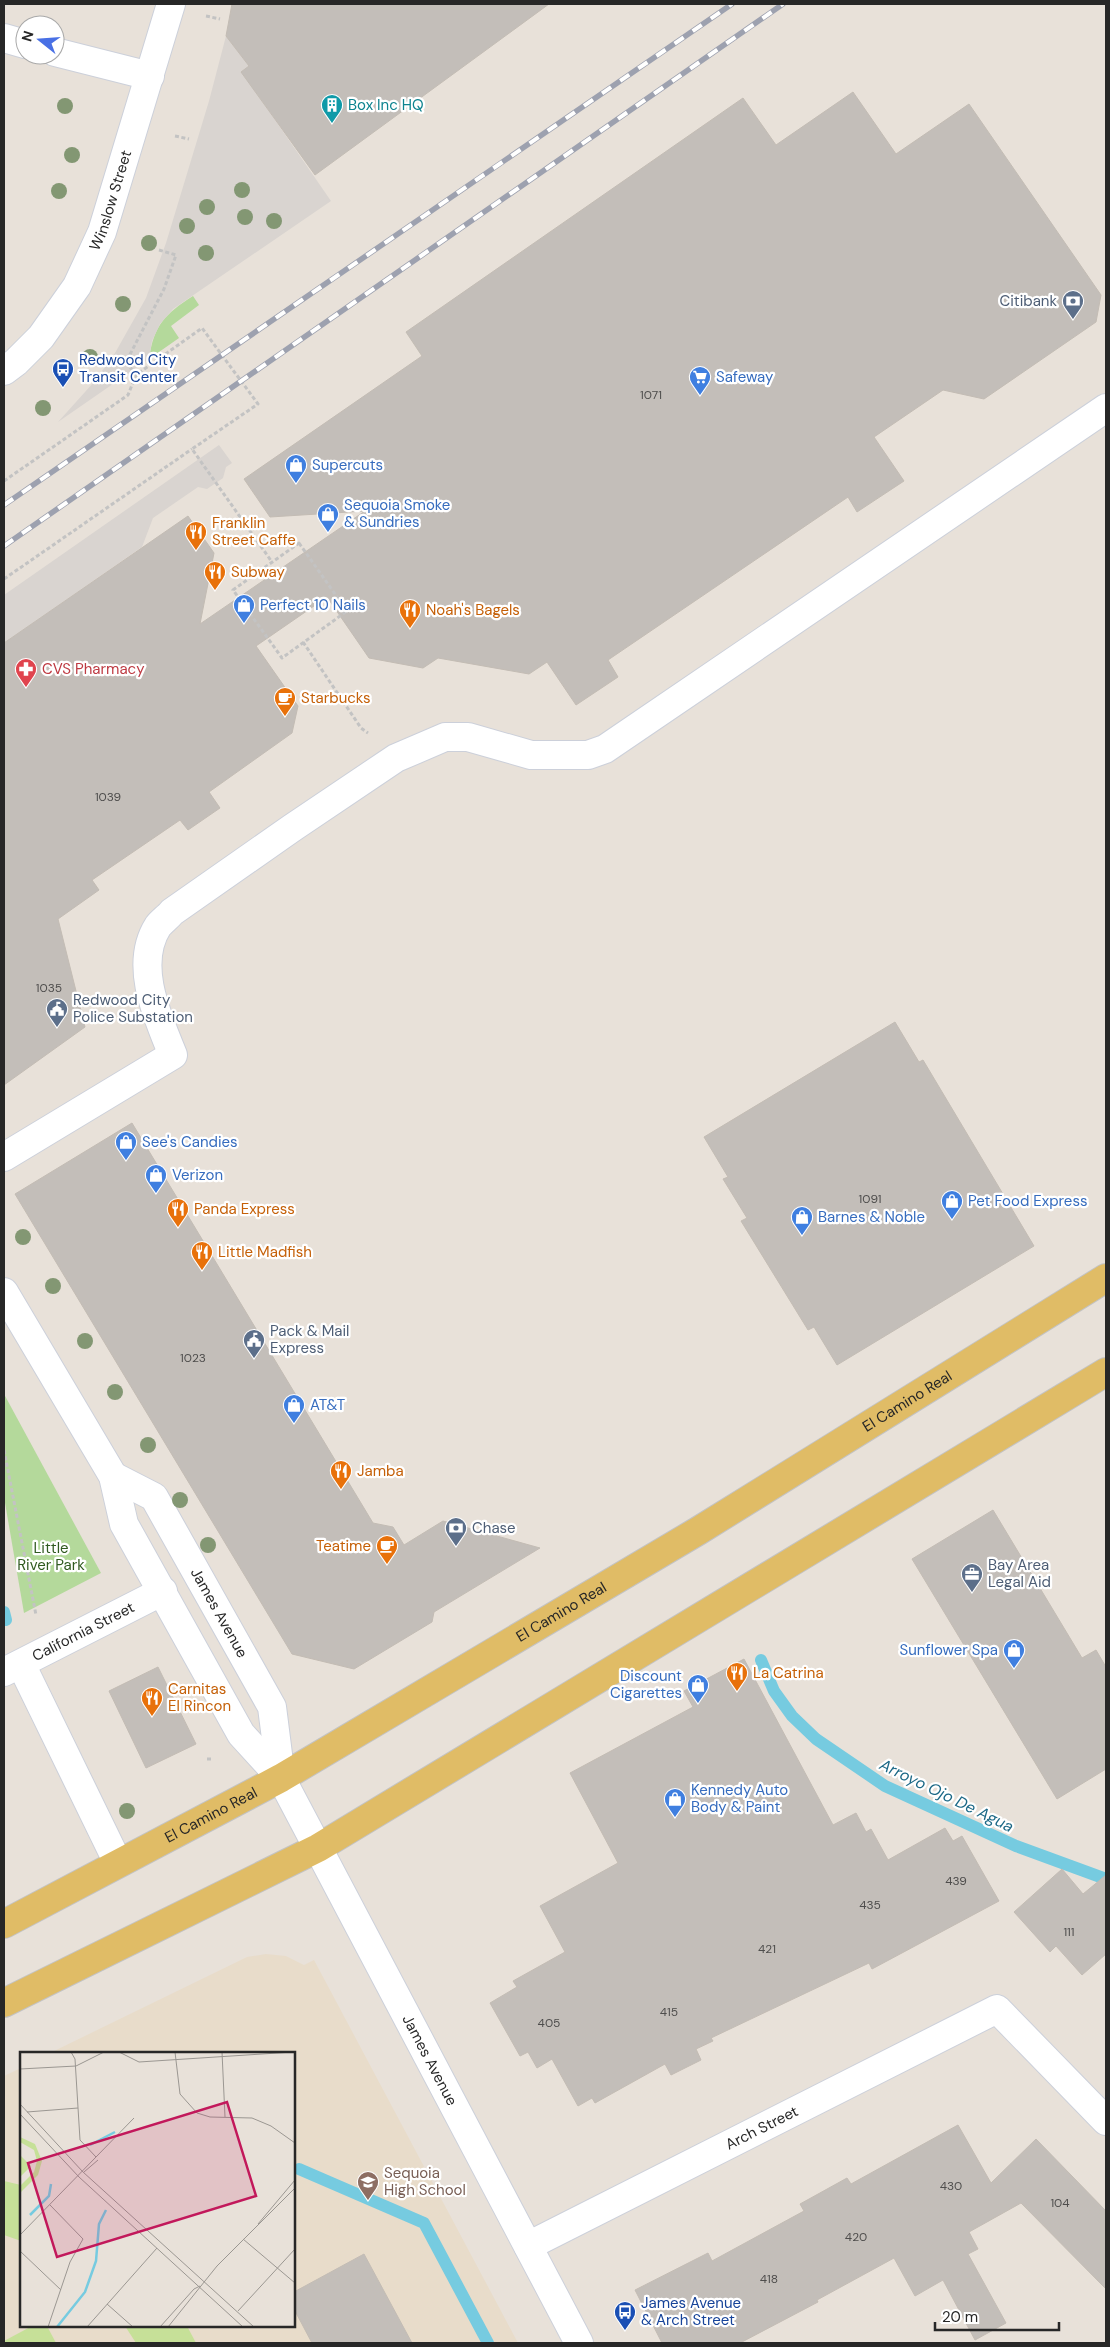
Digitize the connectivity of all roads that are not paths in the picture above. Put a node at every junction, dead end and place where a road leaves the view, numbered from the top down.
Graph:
1 (171, 4) edge
2 (65, 55) edge
3 (150, 76) junction
4 (4, 371) edge
5 (1106, 408) edge
6 (4, 1157) edge
7 (1106, 1278) edge
8 (4, 1292) edge
9 (1106, 1372) edge
10 (113, 1476) junction
11 (163, 1591) junction
12 (13, 1668) edge
13 (281, 1778) junction
14 (318, 1848) junction
15 (118, 1863) junction
16 (4, 1924) edge
17 (4, 2003) edge
18 (1106, 2121) edge
19 (528, 2246) junction
20 (579, 2343) edge

1 - 3 street, Winslow Street
2 - 3 street
3 - 4 street, Winslow Street
5 - 6 street
7 - 13 main road, El Camino Real
8 - 10 street, James Avenue
9 - 14 main road
10 - 11 street, James Avenue
10 - 13 street, James Avenue
11 - 12 street, California Street
11 - 13 street, James Avenue
12 - 15 street
13 - 14 street, James Avenue
13 - 15 main road, El Camino Real
14 - 17 main road
14 - 19 street, James Avenue
15 - 16 main road, El Camino Real
18 - 19 street, Arch Street
19 - 20 street, James Avenue

